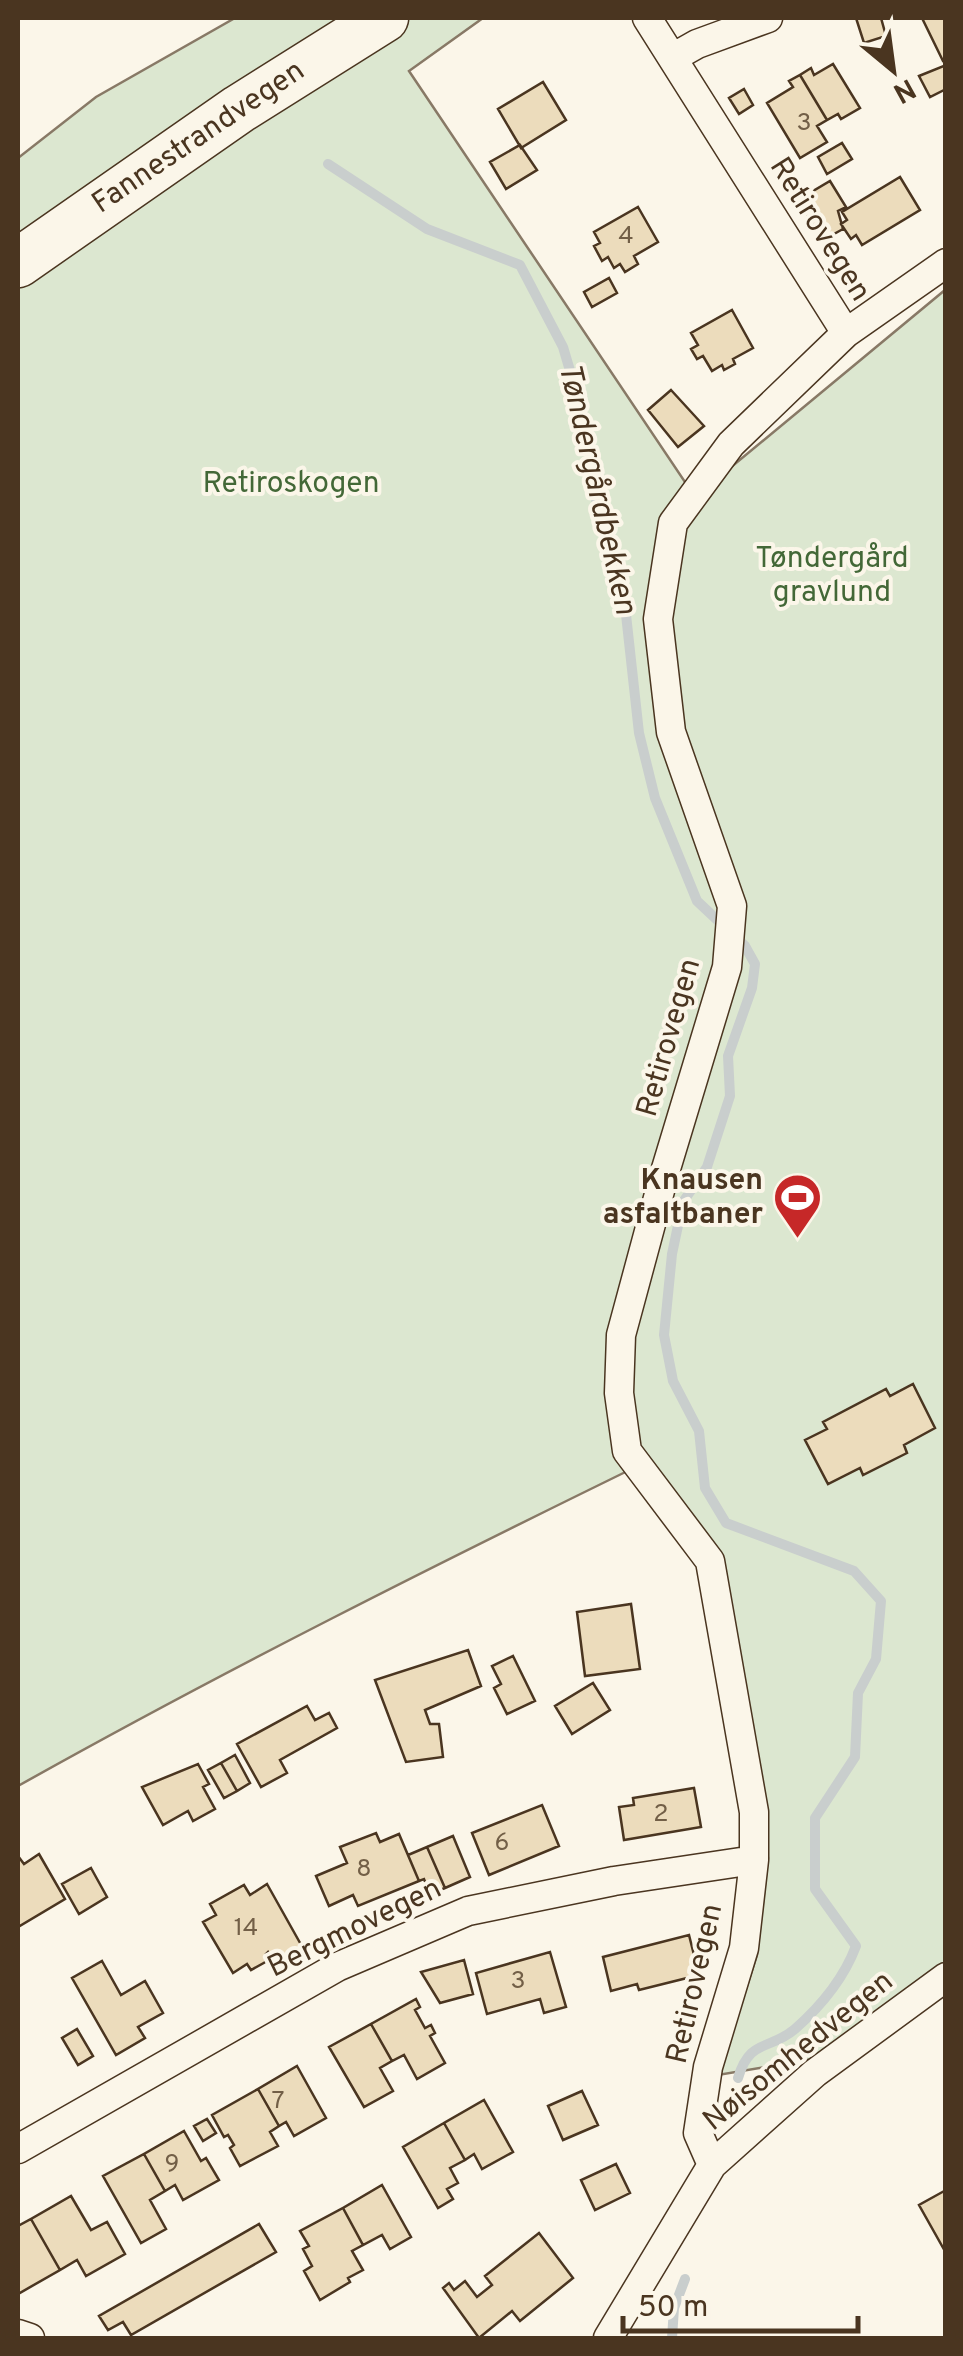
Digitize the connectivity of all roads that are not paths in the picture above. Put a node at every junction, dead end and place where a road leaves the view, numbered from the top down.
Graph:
1 (384, 18) edge
2 (648, 18) edge
3 (768, 18) edge
4 (674, 57) junction
5 (946, 262) edge
6 (18, 264) edge
7 (846, 334) junction
8 (754, 1860) junction
9 (946, 1978) edge
10 (18, 2149) edge
11 (712, 2166) junction
12 (18, 2334) edge
13 (30, 2338) edge
14 (608, 2338) edge

1 - 6 highway, Fannestrandvegen
2 - 4 street, Retirovegen
3 - 4 street
4 - 7 street, Retirovegen
5 - 7 street
7 - 8 street, Retirovegen
8 - 10 street, Bergmovegen
8 - 11 street, Retirovegen
9 - 11 street, Nøisomhedvegen
11 - 14 street, Nøisomhedvegen
12 - 13 street

